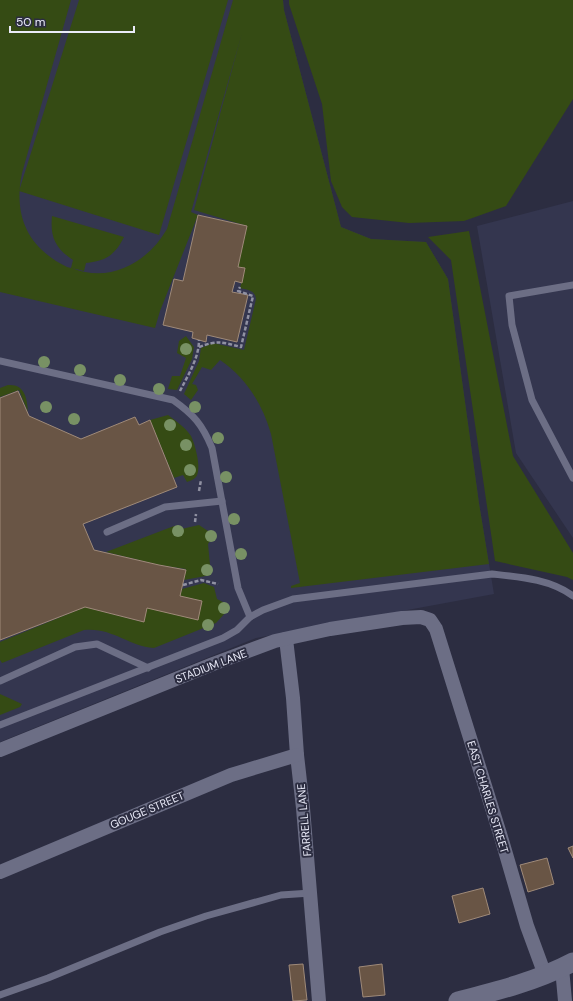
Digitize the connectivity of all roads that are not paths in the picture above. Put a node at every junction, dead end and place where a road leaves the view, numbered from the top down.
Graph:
1 (573, 285) edge
2 (0, 361) edge
3 (573, 478) edge
4 (222, 501) junction
5 (107, 532) dead end
6 (573, 596) edge
7 (250, 617) junction
8 (430, 620) joint
9 (286, 639) junction
10 (148, 668) junction
11 (0, 681) edge
12 (0, 725) edge
13 (0, 750) edge
14 (297, 755) junction
15 (0, 872) edge
16 (311, 892) junction
17 (567, 965) edge
18 (545, 976) junction
19 (0, 995) edge
20 (318, 1001) edge
21 (458, 1001) edge
22 (565, 1001) edge

1 - 3 lane
2 - 4 lane
4 - 5 lane
4 - 7 lane
6 - 7 lane
7 - 10 lane
8 - 9 street, STADIUM LANE
8 - 18 street, EAST CHARLES STREET
9 - 13 street, STADIUM LANE
9 - 14 street, FARRELL LANE
10 - 11 lane
10 - 12 lane
14 - 15 street, GOUGE STREET
14 - 16 street, FARRELL LANE
16 - 19 lane
16 - 20 street, FARRELL LANE
17 - 18 main road
17 - 22 street
18 - 21 main road

